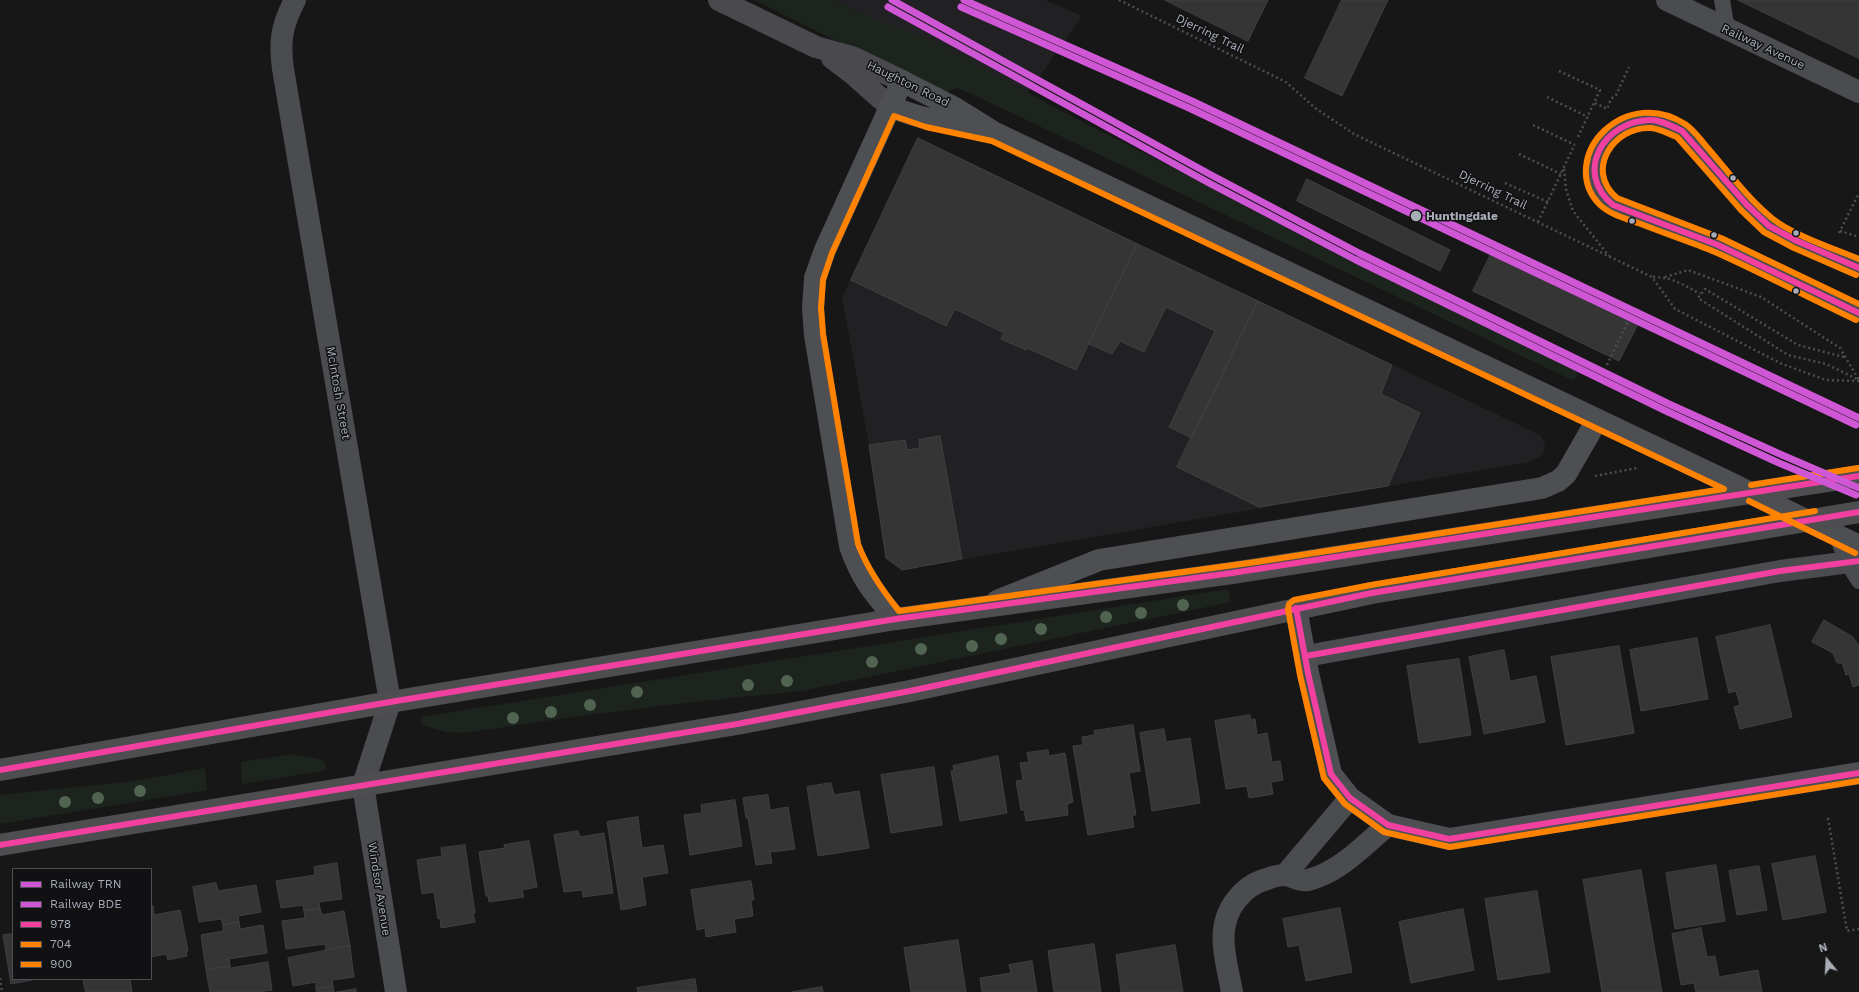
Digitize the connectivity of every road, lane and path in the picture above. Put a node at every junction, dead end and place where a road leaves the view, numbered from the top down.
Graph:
1 (295, 0) edge
2 (719, 0) edge
3 (1119, 0) edge
4 (1667, 0) edge
5 (1722, 0) edge
6 (1727, 30) junction
7 (816, 47) junction
8 (1629, 67) dead end
9 (1559, 71) dead end
10 (902, 81) junction
11 (1859, 92) edge
12 (1546, 97) dead end
13 (1594, 103) junction
14 (890, 106) junction
15 (1588, 117) junction
16 (1533, 125) dead end
17 (995, 133) junction
18 (1575, 145) junction
19 (1519, 154) dead end
20 (1564, 169) junction
21 (1561, 174) junction
22 (1505, 183) dead end
23 (1548, 202) junction
24 (1538, 222) junction
25 (1840, 231) dead end
26 (1859, 237) edge
27 (1610, 257) junction
28 (1859, 268) edge
29 (1665, 277) junction
30 (1652, 278) junction
31 (1700, 294) junction
32 (1859, 313) edge
33 (1630, 317) dead end
34 (1844, 357) junction
35 (1607, 365) dead end
36 (1859, 380) edge
37 (1598, 420) junction
38 (1859, 476) edge
39 (1859, 512) edge
40 (1855, 556) edge
41 (1859, 581) edge
42 (1296, 608) junction
43 (979, 609) junction
44 (896, 619) junction
45 (1306, 656) junction
46 (390, 702) junction
47 (0, 770) edge
48 (1859, 773) edge
49 (363, 785) junction
50 (1350, 798) junction
51 (1828, 818) dead end
52 (1388, 825) junction
53 (0, 845) edge
54 (1285, 875) junction
55 (1859, 929) edge
56 (0, 978) edge
57 (2, 992) edge
58 (396, 992) edge
59 (1232, 992) edge

1 - 46 street, McIntosh Street
2 - 7 street, Haughton Road
3 - 24 path, Djerring Trail
4 - 6 street, Railway Avenue
5 - 6 lane
6 - 11 street, Railway Avenue
7 - 10 street, Haughton Road
7 - 14 street, Haughton Road
8 - 13 path
9 - 13 path
10 - 14 main road
10 - 17 main road, Haughton Road
12 - 15 path
13 - 15 path
14 - 17 main road, Haughton Road
14 - 44 main road
15 - 18 path
16 - 18 path
17 - 37 main road, Haughton Road
18 - 20 path
19 - 21 path
20 - 21 path
20 - 27 path
21 - 23 path
22 - 23 path
23 - 24 path
24 - 27 path, Djerring Trail
25 - 26 path
27 - 30 path, Djerring Trail
28 - 32 lane
29 - 30 path
29 - 31 path
29 - 34 path
30 - 36 path, Djerring Trail
31 - 34 path
31 - 36 path
33 - 35 path
34 - 36 path
37 - 40 main road, Haughton Road
37 - 43 main road
38 - 43 highway
39 - 42 highway
40 - 41 lane
40 - 45 street
42 - 45 main road
42 - 49 highway
43 - 44 highway
44 - 46 highway
45 - 50 main road
46 - 47 highway
46 - 49 street, McIntosh Street
48 - 52 main road
49 - 53 highway
49 - 58 street, Windsor Avenue
50 - 52 main road
50 - 54 street
51 - 55 path
52 - 54 street
54 - 59 street
56 - 57 path

